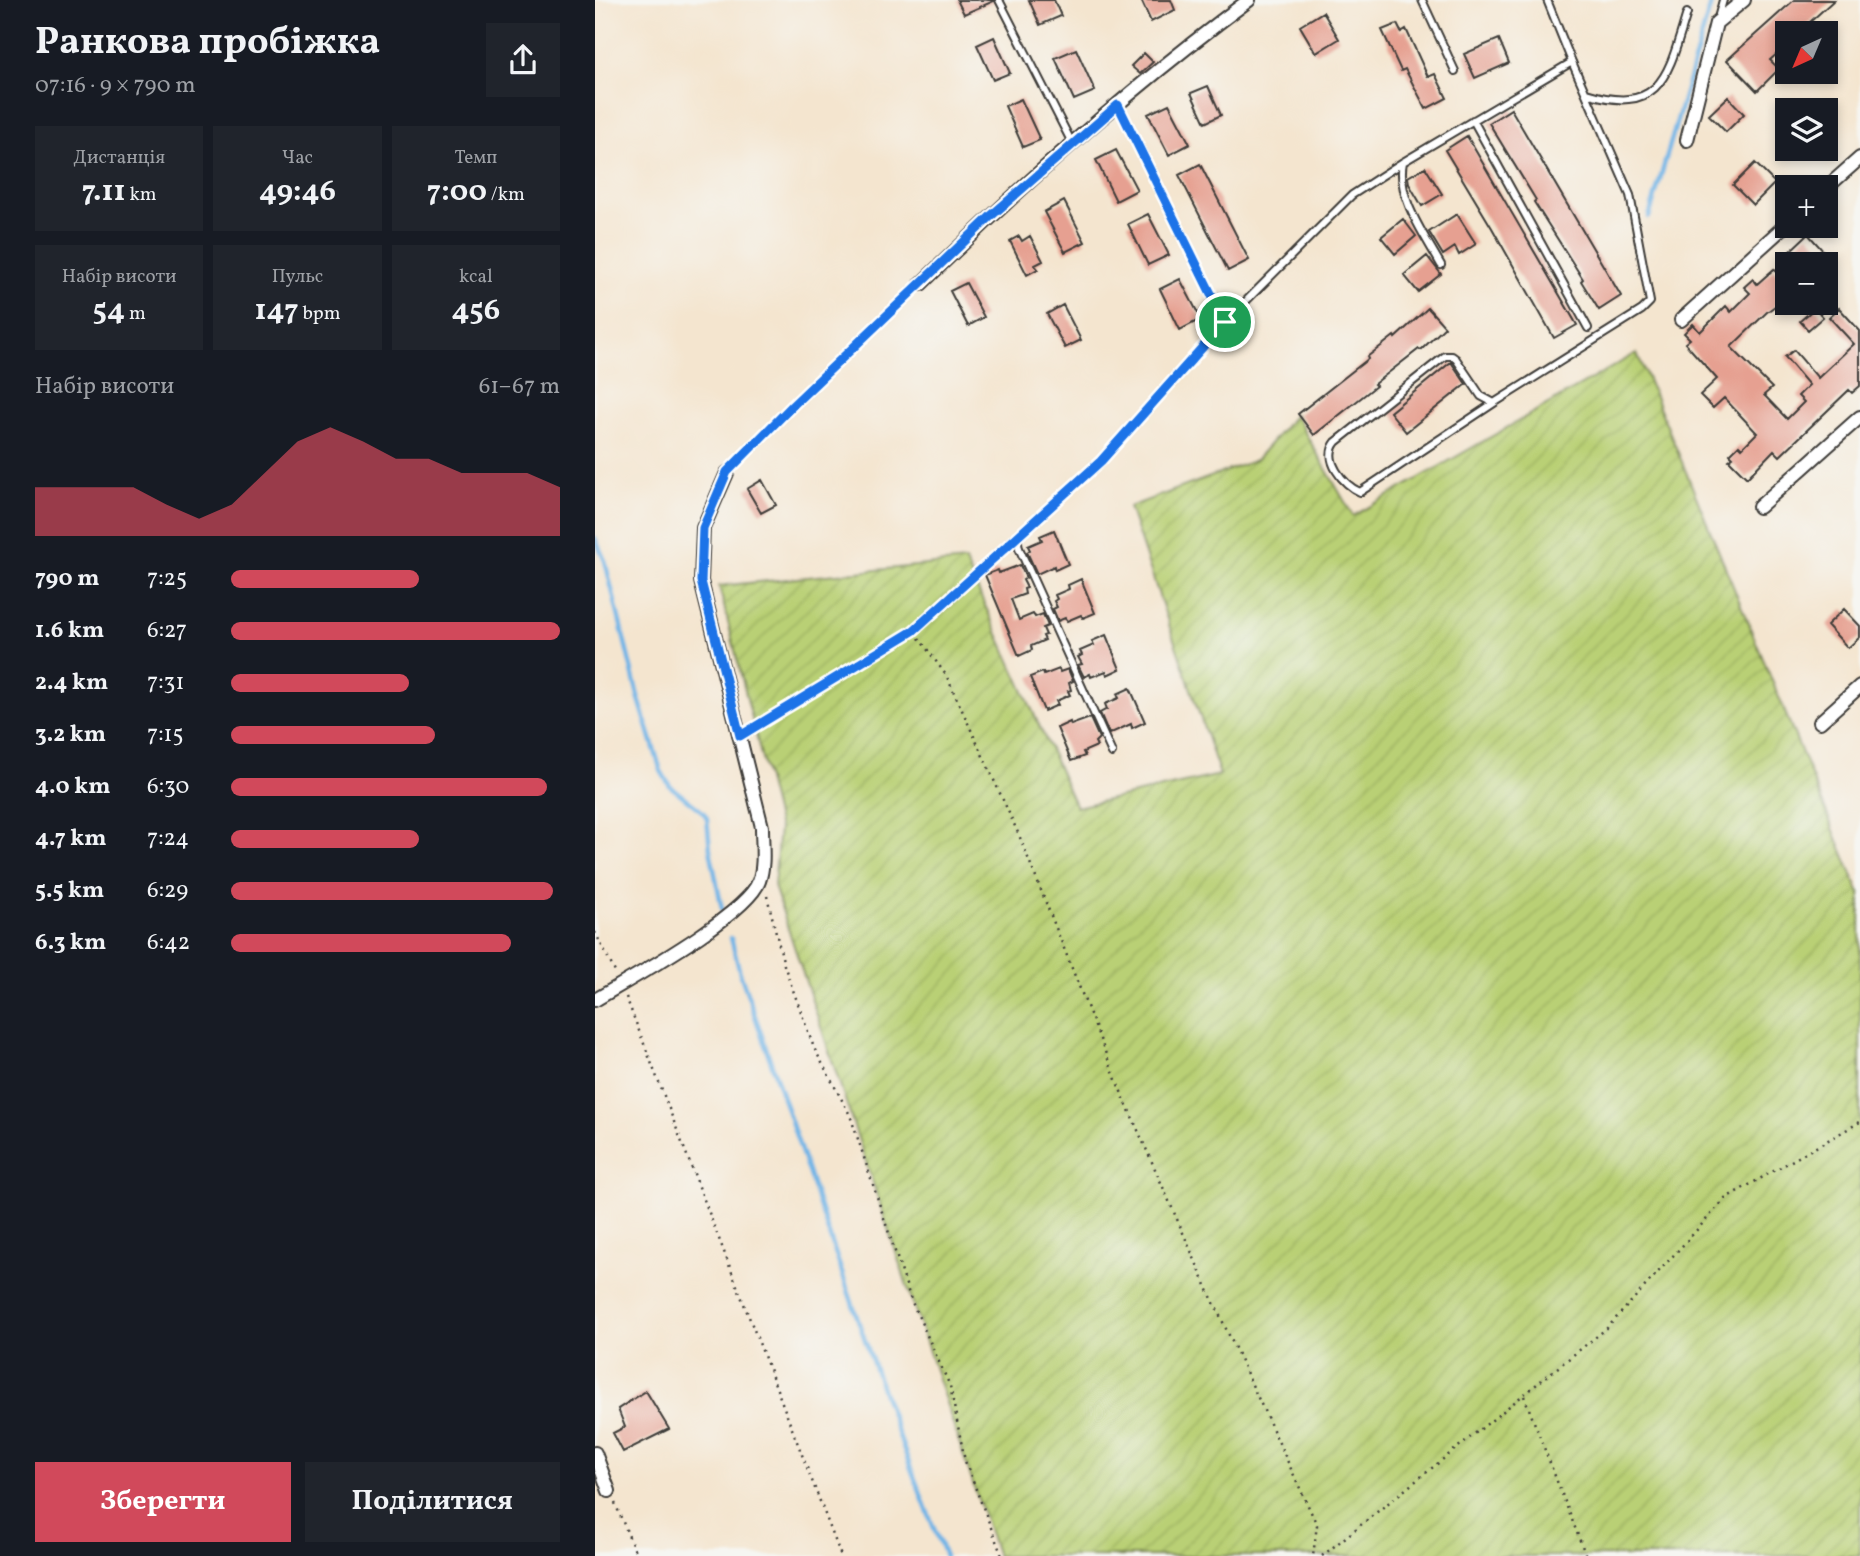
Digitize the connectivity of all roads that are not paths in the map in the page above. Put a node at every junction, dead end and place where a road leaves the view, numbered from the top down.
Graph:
1 (999, 0) edge
2 (1249, 0) edge
3 (1422, 0) edge
4 (1547, 0) edge
5 (1723, 0) edge
6 (1744, 0) edge
7 (1688, 13) dead end
8 (1716, 23) junction
9 (1572, 62) junction
10 (1455, 71) dead end
11 (1585, 93) junction
12 (1118, 105) junction
13 (1473, 120) junction
14 (1688, 140) dead end
15 (1073, 145) junction
16 (1860, 158) edge
17 (1403, 162) junction
18 (1838, 177) edge
19 (1775, 235) edge
20 (1441, 265) dead end
21 (921, 284) road end
22 (1681, 320) dead end
23 (1225, 322) junction
24 (1588, 328) dead end
25 (1494, 403) junction
26 (1860, 417) edge
27 (727, 472) road end
28 (1759, 507) dead end
29 (1017, 537) junction
30 (1860, 686) edge
31 (1820, 722) dead end
32 (740, 736) junction
33 (1112, 753) dead end
34 (595, 1000) edge
35 (595, 1453) edge
36 (609, 1491) road end

1 - 15 lane
2 - 12 street
3 - 10 lane
4 - 9 lane
5 - 8 lane
6 - 8 street
7 - 11 lane
8 - 14 street
9 - 11 lane
9 - 13 lane
11 - 25 lane
12 - 15 street
12 - 23 lane
13 - 17 lane
13 - 24 lane
15 - 21 street
16 - 18 street
17 - 20 lane
17 - 23 lane
19 - 22 street
23 - 29 lane
25 - 25 lane
26 - 28 street
27 - 32 street
29 - 32 lane
29 - 33 lane
30 - 31 street
32 - 34 street
35 - 36 street

